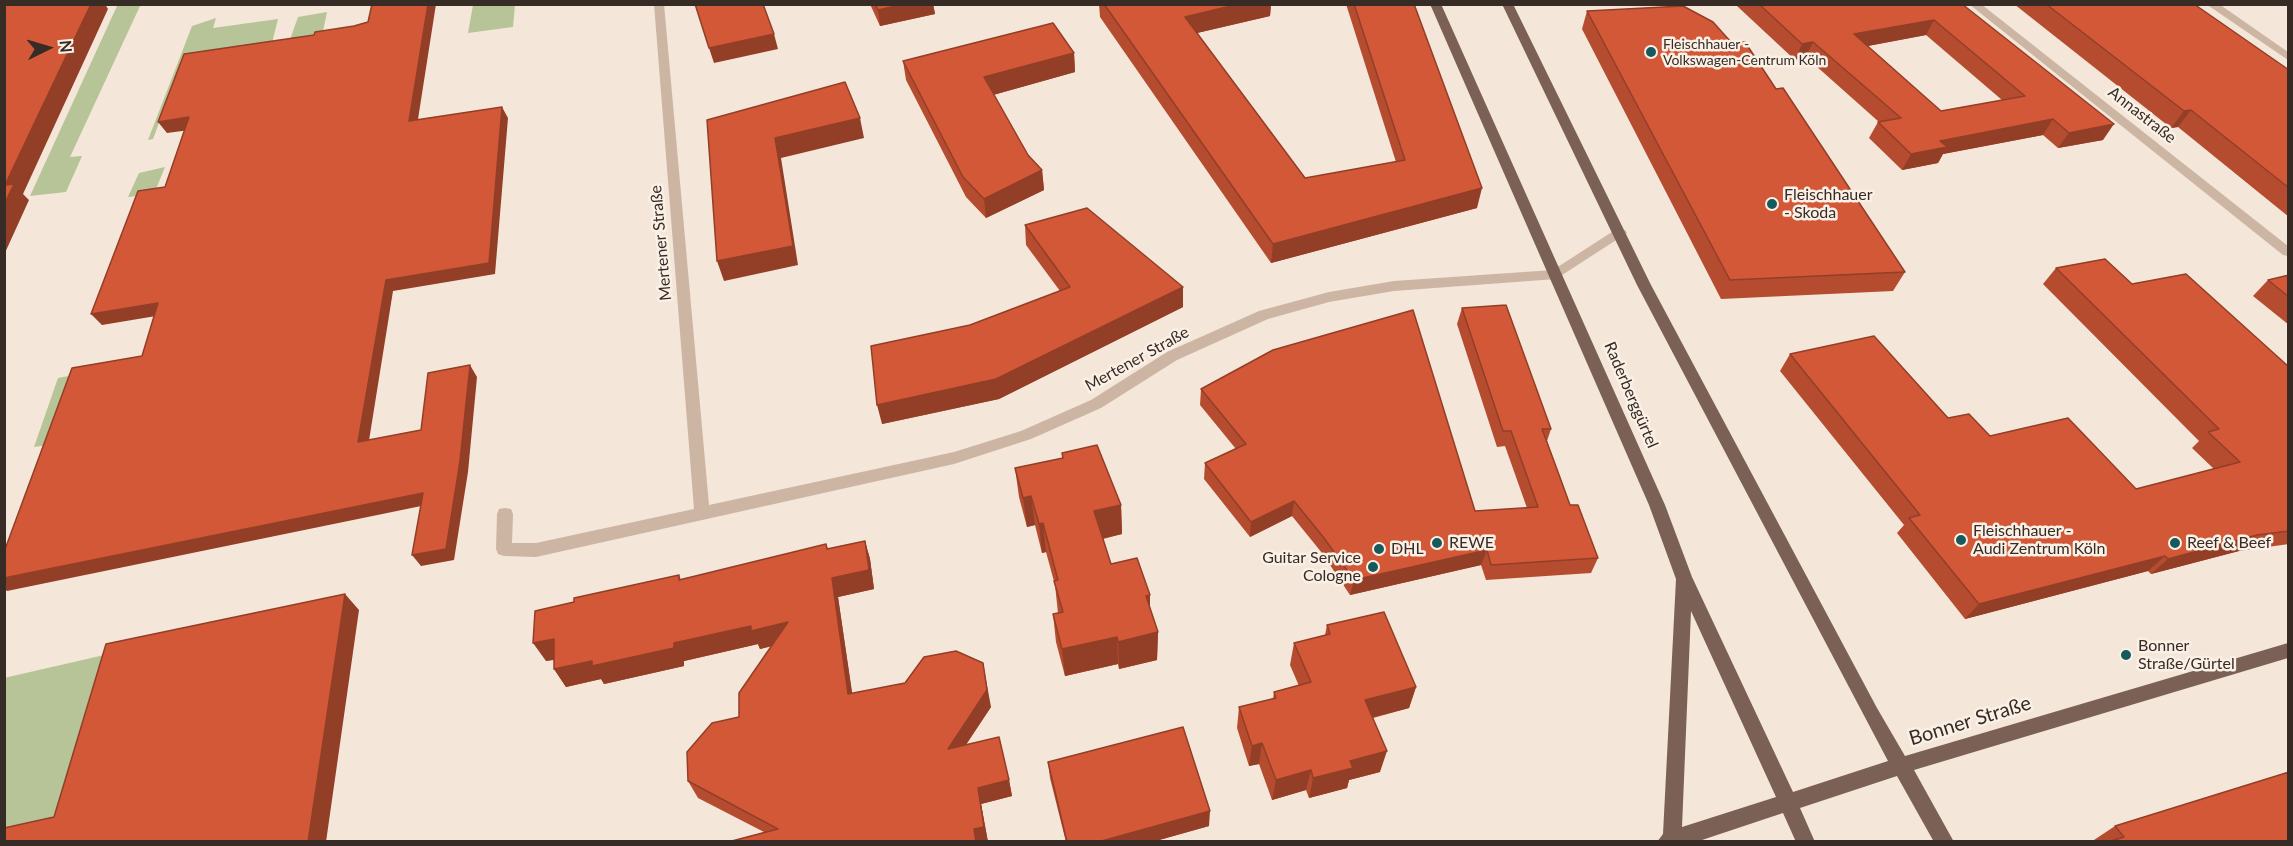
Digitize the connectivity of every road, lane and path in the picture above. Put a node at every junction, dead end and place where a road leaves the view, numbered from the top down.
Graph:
1 (659, 4) edge
2 (1435, 4) edge
3 (1974, 4) edge
4 (2211, 4) edge
5 (1505, 6) edge
6 (2289, 57) edge
7 (1620, 233) junction
8 (2289, 252) edge
9 (1556, 274) junction
10 (504, 514) dead end
11 (702, 514) junction
12 (1684, 577) junction
13 (2289, 651) edge
14 (1901, 765) junction
15 (1788, 802) junction
16 (1669, 841) edge
17 (1806, 842) edge
18 (1945, 842) edge

1 - 11 street, Mertener Straße
2 - 9 main road, Raderberggürtel
3 - 8 street, Annastraße
4 - 6 street
5 - 7 main road
7 - 9 street, Mertener Straße
7 - 14 main road
9 - 11 street, Mertener Straße
9 - 12 main road, Raderberggürtel
10 - 11 street, Mertener Straße
12 - 15 main road, Raderberggürtel
12 - 16 main road
13 - 14 main road, Bonner Straße
14 - 15 main road, Bonner Straße
14 - 18 main road
15 - 16 main road, Bonner Straße
15 - 17 main road, Raderberggürtel

